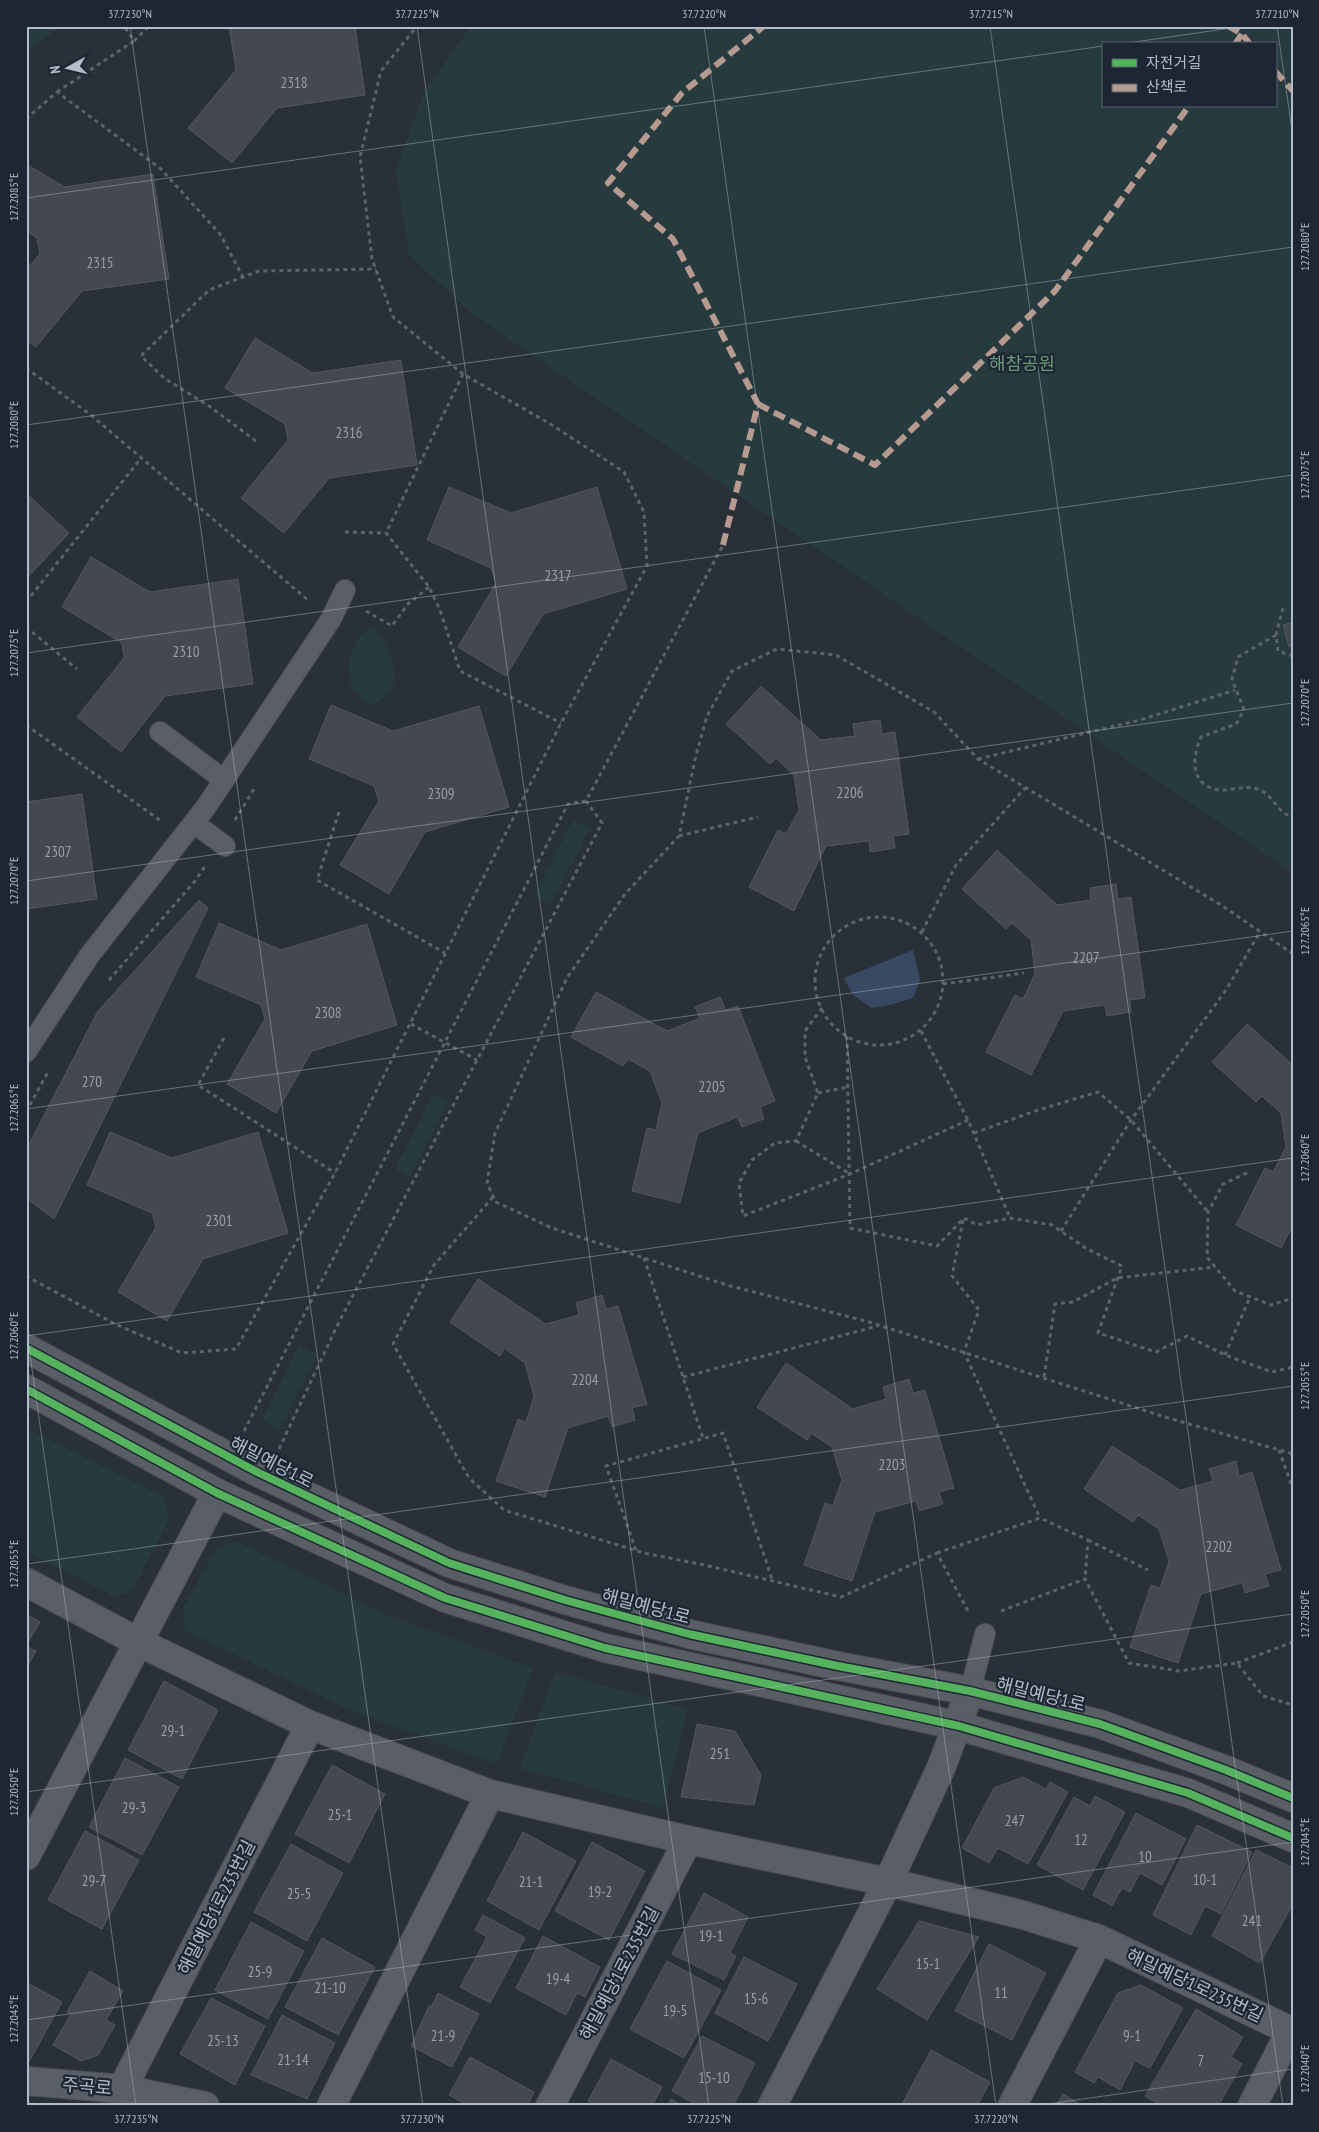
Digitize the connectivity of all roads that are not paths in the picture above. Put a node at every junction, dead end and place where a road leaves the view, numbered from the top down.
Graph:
1 (345, 590) dead end
2 (160, 732) dead end
3 (224, 780) junction
4 (189, 830) junction
5 (225, 846) dead end
6 (29, 1040) edge
7 (26, 1348) edge
8 (26, 1389) edge
9 (217, 1493) junction
10 (26, 1582) edge
11 (979, 1628) road end
12 (138, 1642) junction
13 (970, 1692) junction
14 (310, 1724) junction
15 (959, 1726) junction
16 (490, 1794) junction
17 (1293, 1798) edge
18 (1293, 1838) edge
19 (688, 1840) junction
20 (26, 1856) edge
21 (888, 1882) junction
22 (1099, 1939) junction
23 (1292, 2031) edge
24 (26, 2081) edge
25 (122, 2089) junction
26 (205, 2106) edge
27 (331, 2106) edge
28 (550, 2106) edge
29 (772, 2106) edge
30 (1012, 2106) edge
31 (1252, 2106) edge

1 - 3 lane
2 - 3 lane
3 - 4 lane
4 - 5 lane
4 - 6 lane
7 - 13 street, 해밀예당1로
8 - 9 street
9 - 12 street
9 - 15 street
10 - 12 street, 해밀예당1로235번길
11 - 13 lane
12 - 14 street, 해밀예당1로235번길
12 - 20 street
13 - 15 street
13 - 17 street, 해밀예당1로
14 - 16 street, 해밀예당1로235번길
14 - 25 street, 해밀예당1로235번길
15 - 18 street
15 - 21 street
16 - 19 street, 해밀예당1로235번길
16 - 27 street
19 - 21 street, 해밀예당1로235번길
19 - 28 street, 해밀예당1로235번길
21 - 22 street, 해밀예당1로235번길
21 - 29 street
22 - 23 street, 해밀예당1로235번길
22 - 30 street
23 - 31 street, 해밀예당1로235번길
24 - 25 street, 주곡로
25 - 26 street, 주곡로

